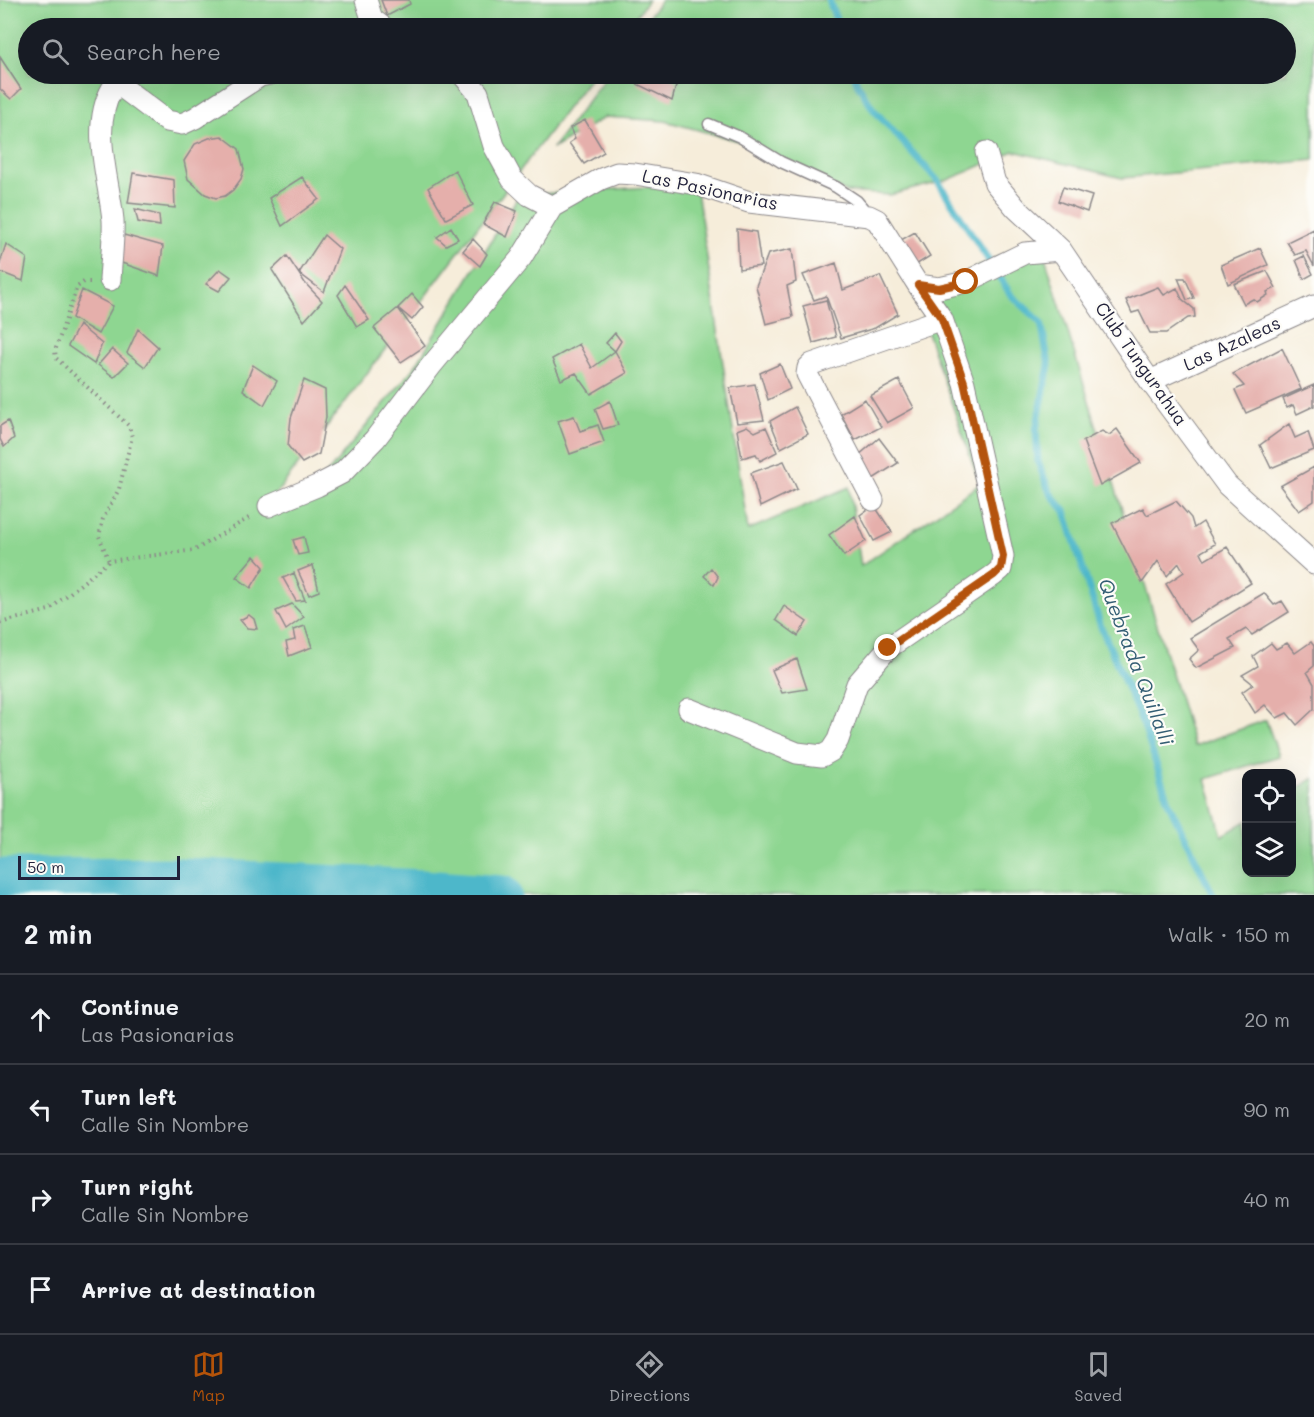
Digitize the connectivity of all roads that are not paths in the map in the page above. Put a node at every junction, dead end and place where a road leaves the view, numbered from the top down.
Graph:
1 (248, 84) edge
2 (470, 84) edge
3 (709, 124) dead end
4 (986, 152) dead end
5 (552, 207) junction
6 (869, 216) junction
7 (1062, 250) junction
8 (110, 280) road end
9 (918, 285) junction
10 (1314, 306) edge
11 (942, 319) junction
12 (1150, 381) junction
13 (873, 500) dead end
14 (269, 506) road end
15 (1314, 564) edge
16 (689, 709) dead end

1 - 8 street
2 - 5 street
3 - 6 lane
4 - 7 street, Club Tungurahua
5 - 6 street, Las Pasionarias
5 - 14 street, Las Pasionarias
6 - 9 street
7 - 9 street
7 - 12 street, Club Tungurahua
9 - 11 street
10 - 12 street, Las Azaleas
11 - 13 street
11 - 16 street
12 - 15 street, Club Tungurahua

